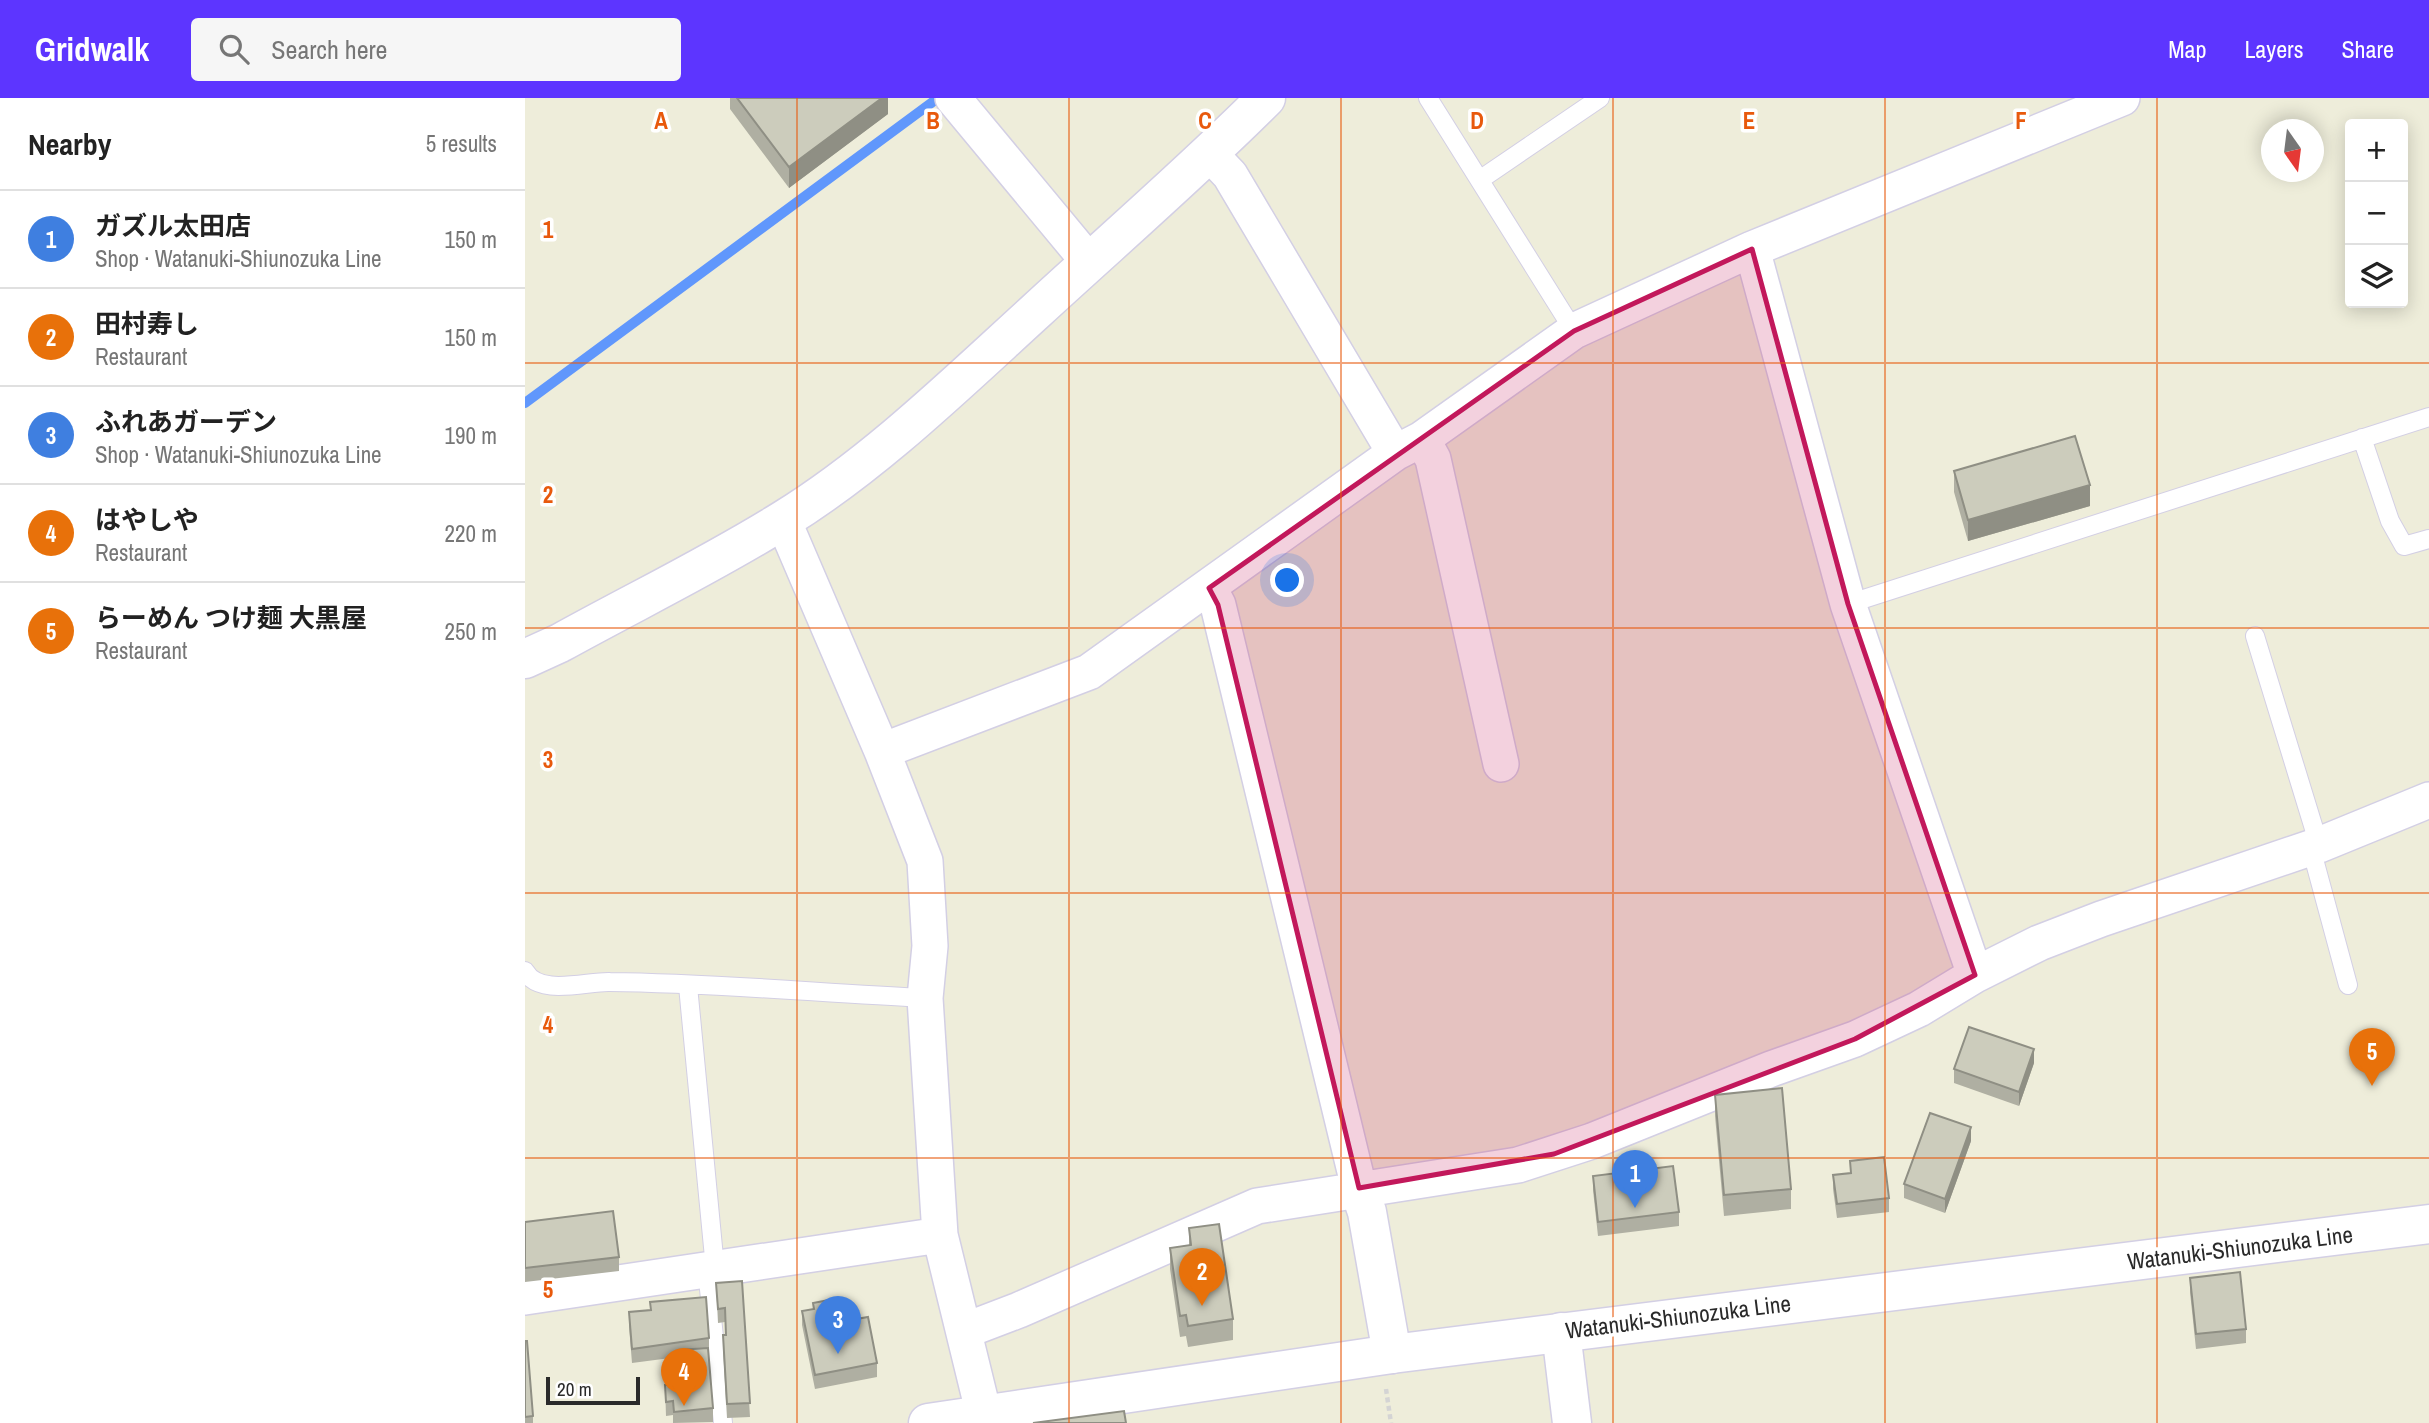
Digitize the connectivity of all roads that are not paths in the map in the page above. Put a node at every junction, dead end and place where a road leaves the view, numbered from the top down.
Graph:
1 (953, 98) edge
2 (1266, 98) edge
3 (1428, 98) edge
4 (1600, 98) edge
5 (2122, 98) edge
6 (1210, 154) junction
7 (1481, 179) junction
8 (1752, 249) junction
9 (1089, 262) junction
10 (1574, 331) junction
11 (2429, 417) edge
12 (2362, 438) junction
13 (1408, 446) junction
14 (783, 520) junction
15 (2429, 539) edge
16 (1209, 588) junction
17 (1848, 604) junction
18 (2255, 636) dead end
19 (525, 659) edge
20 (882, 751) junction
21 (1501, 764) dead end
22 (2429, 800) edge
23 (2315, 846) junction
24 (525, 971) edge
25 (1975, 975) junction
26 (2348, 985) dead end
27 (688, 986) junction
28 (925, 998) junction
29 (1359, 1188) junction
30 (2429, 1224) edge
31 (940, 1235) junction
32 (711, 1269) junction
33 (525, 1297) edge
34 (964, 1331) junction
35 (1561, 1332) junction
36 (1388, 1368) junction
37 (986, 1419) edge
38 (723, 1423) edge
39 (928, 1423) edge
40 (1572, 1423) edge

1 - 9 street
2 - 6 main road
3 - 7 lane
4 - 7 lane
5 - 8 street
6 - 9 main road
6 - 13 street
7 - 10 lane
8 - 10 street
8 - 17 street
9 - 14 main road
10 - 13 street
11 - 12 lane
12 - 15 lane
12 - 17 lane
13 - 16 street
13 - 21 street
14 - 19 main road
14 - 20 street
16 - 20 street
16 - 29 street
17 - 25 street
18 - 23 lane
20 - 28 street
22 - 23 street
23 - 25 street
23 - 26 lane
24 - 27 lane
25 - 29 street
27 - 28 lane
27 - 32 lane
28 - 31 street
29 - 34 street
29 - 36 main road
30 - 35 main road, Watanuki-Shiunozuka Line
31 - 32 street
31 - 34 street
32 - 33 street
32 - 38 lane
34 - 37 street
35 - 36 main road, Watanuki-Shiunozuka Line
35 - 40 main road
36 - 37 main road, Watanuki-Shiunozuka Line
37 - 39 main road, Watanuki-Shiunozuka Line

